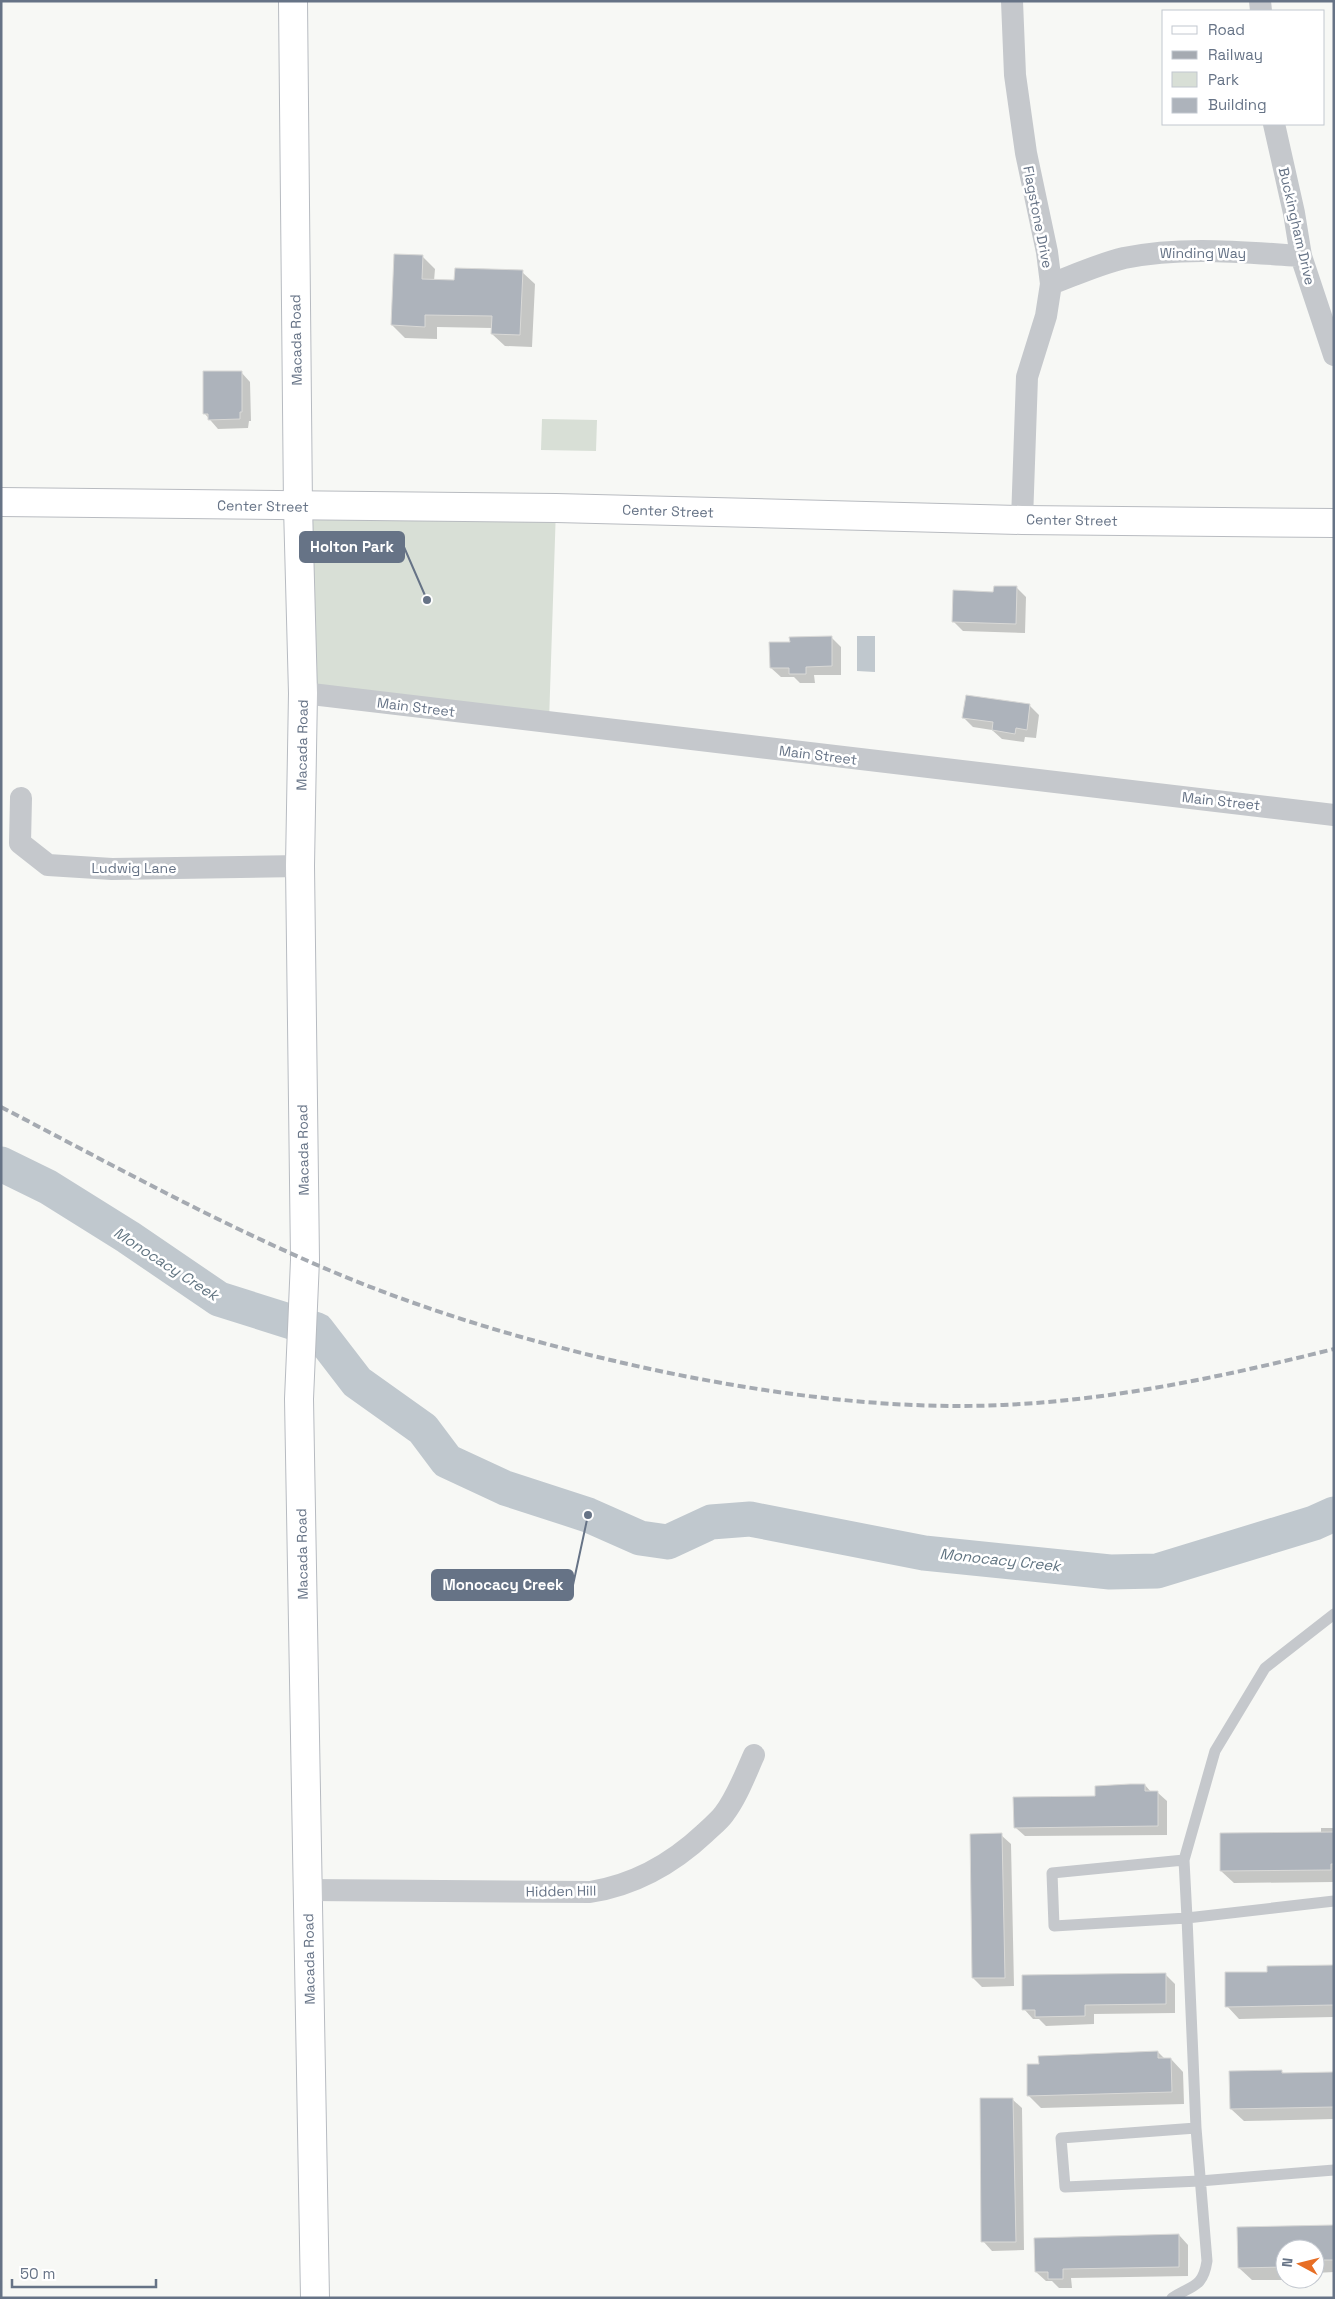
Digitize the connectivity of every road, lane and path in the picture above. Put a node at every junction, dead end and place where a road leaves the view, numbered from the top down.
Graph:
1 (293, 1) edge
2 (1012, 1) edge
3 (1274, 125) edge
4 (1301, 256) junction
5 (1051, 284) junction
6 (1334, 355) edge
7 (1, 502) edge
8 (298, 507) junction
9 (1022, 520) junction
10 (1334, 523) edge
11 (303, 693) junction
12 (21, 798) dead end
13 (1334, 815) edge
14 (300, 866) junction
15 (1334, 1614) edge
16 (754, 1755) dead end
17 (1184, 1860) junction
18 (308, 1890) junction
19 (1334, 1901) edge
20 (1187, 1918) junction
21 (1196, 2128) junction
22 (1334, 2170) edge
23 (1200, 2181) junction
24 (315, 2298) edge
25 (1172, 2298) edge

1 - 8 street, Macada Road
2 - 5 street, Flagstone Drive
3 - 4 street, Buckingham Drive
4 - 5 street, Winding Way
4 - 6 street, Buckingham Drive
5 - 9 street, Flagstone Drive
7 - 8 street, Center Street
8 - 9 street, Center Street
8 - 11 street, Macada Road
9 - 10 street, Center Street
11 - 13 street, Main Street
11 - 14 street, Macada Road
12 - 14 street, Ludwig Lane
14 - 18 street, Macada Road
15 - 17 lane
16 - 18 street, Hidden Hill
17 - 20 lane
17 - 20 lane
18 - 24 street, Macada Road
19 - 20 lane
20 - 21 lane
21 - 23 lane
21 - 23 lane
22 - 23 lane
23 - 25 lane

